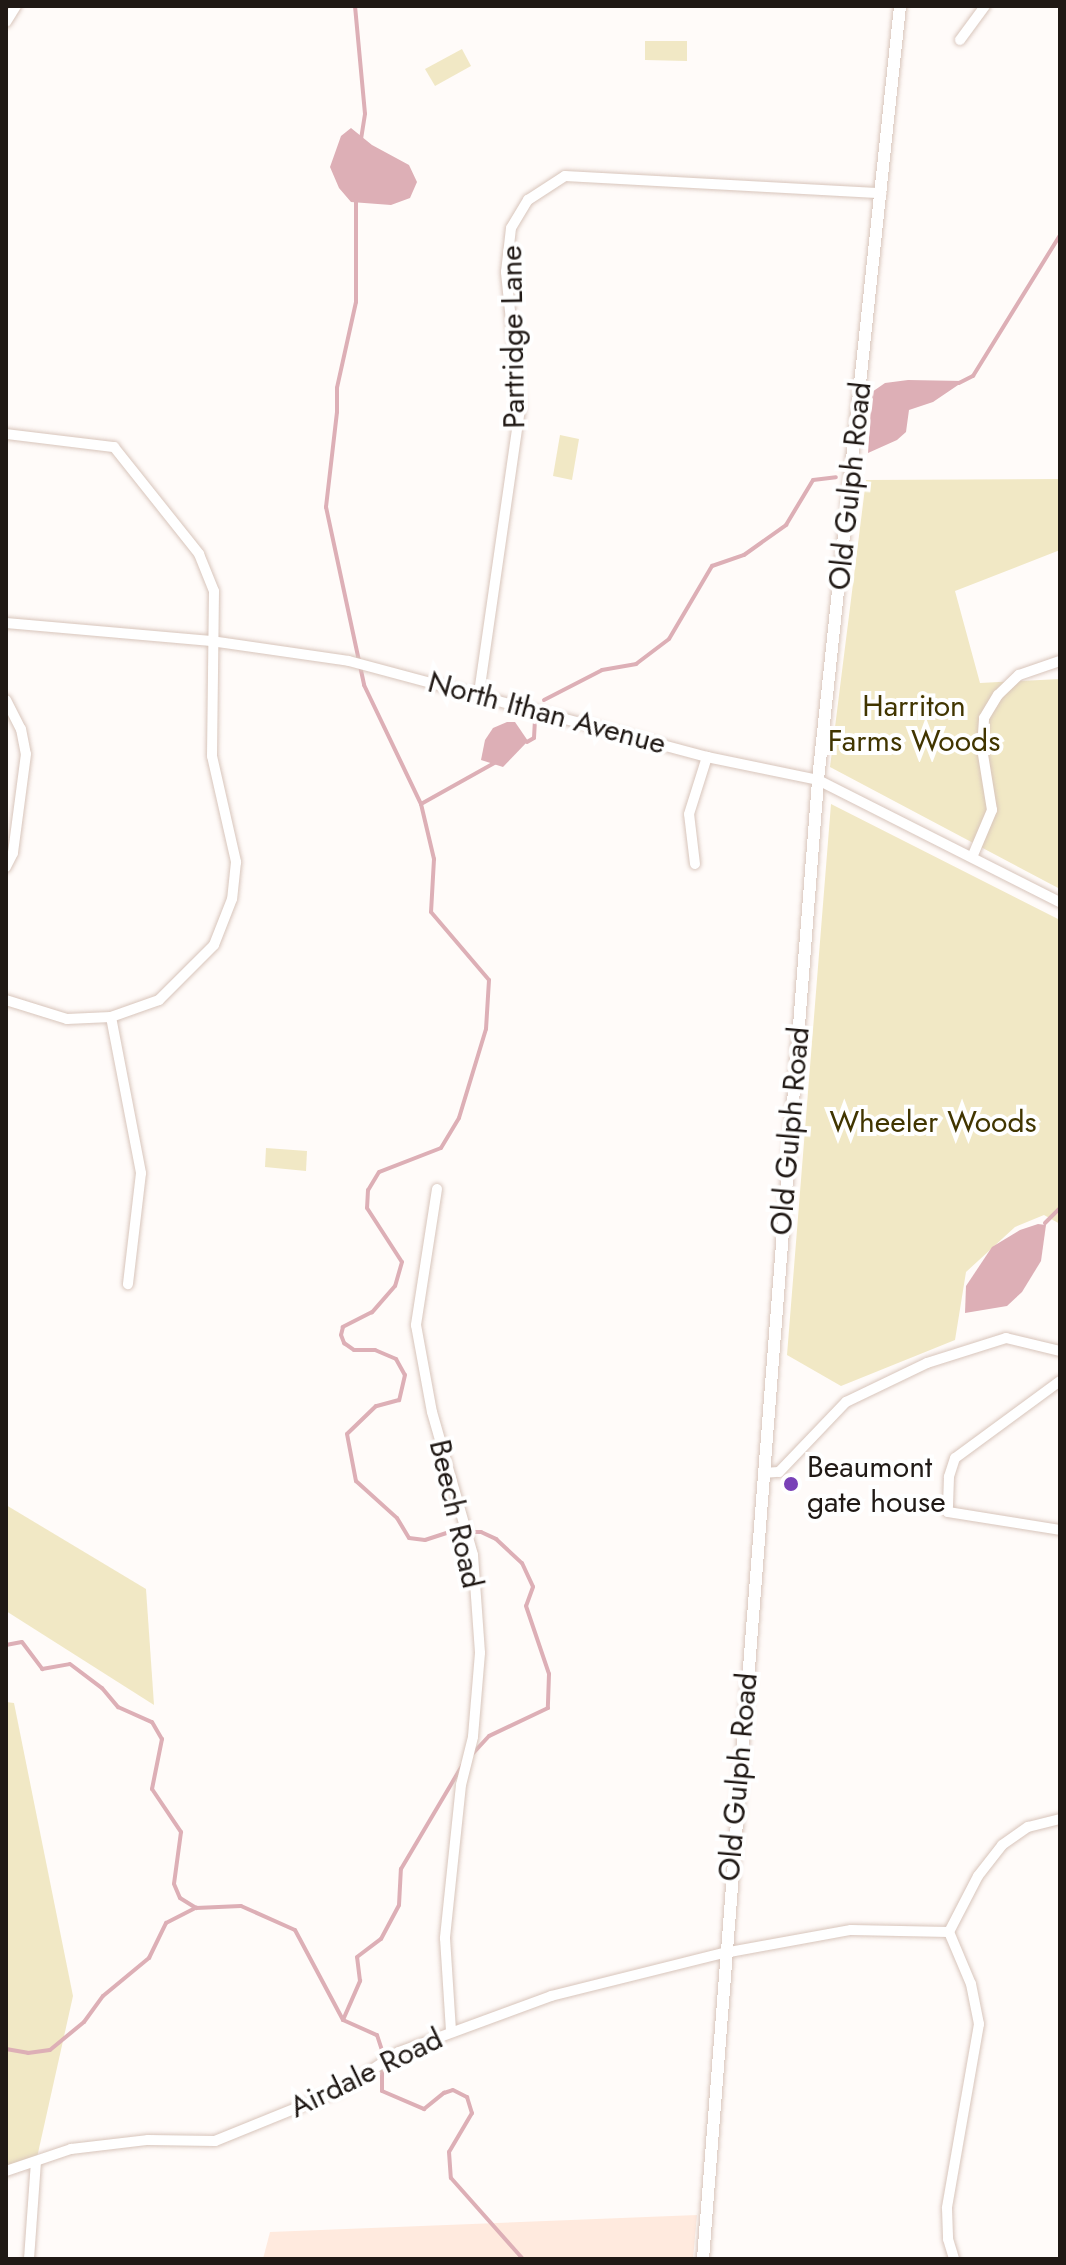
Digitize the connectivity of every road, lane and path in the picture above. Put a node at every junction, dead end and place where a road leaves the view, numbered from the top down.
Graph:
1 (16, 6) edge
2 (900, 6) edge
3 (985, 6) edge
4 (6, 22) edge
5 (960, 40) dead end
6 (882, 193) junction
7 (6, 434) edge
8 (6, 623) edge
9 (211, 641) junction
10 (1060, 661) edge
11 (479, 693) junction
12 (6, 700) edge
13 (707, 757) junction
14 (818, 780) junction
15 (973, 855) junction
16 (695, 864) dead end
17 (6, 867) edge
18 (1060, 902) edge
19 (6, 1000) edge
20 (111, 1017) junction
21 (437, 1189) dead end
22 (128, 1284) dead end
23 (1060, 1351) edge
24 (1060, 1381) edge
25 (763, 1473) junction
26 (1060, 1530) edge
27 (1060, 1819) edge
28 (949, 1932) junction
29 (724, 1953) junction
30 (451, 2031) junction
31 (36, 2162) junction
32 (6, 2171) edge
33 (29, 2259) edge
34 (703, 2259) edge
35 (954, 2259) edge

1 - 4 street
2 - 6 street, Old Gulph Road
3 - 5 street
6 - 11 street, Partridge Lane
6 - 14 street, Old Gulph Road
7 - 9 street
8 - 9 street, North Ithan Avenue
9 - 11 street, North Ithan Avenue
9 - 20 street
10 - 15 street
11 - 13 street, North Ithan Avenue
12 - 17 street
13 - 14 street, North Ithan Avenue
13 - 16 street
14 - 15 street, North Ithan Avenue
14 - 25 street, Old Gulph Road
15 - 18 street, North Ithan Avenue
19 - 20 street
20 - 22 street
21 - 30 street, Beech Road
23 - 25 street
24 - 26 street
25 - 29 street, Old Gulph Road
27 - 28 street
28 - 29 street, Airdale Road
28 - 35 street
29 - 30 street, Airdale Road
29 - 34 street, Old Gulph Road
30 - 31 street, Airdale Road
31 - 32 street, Airdale Road
31 - 33 street

